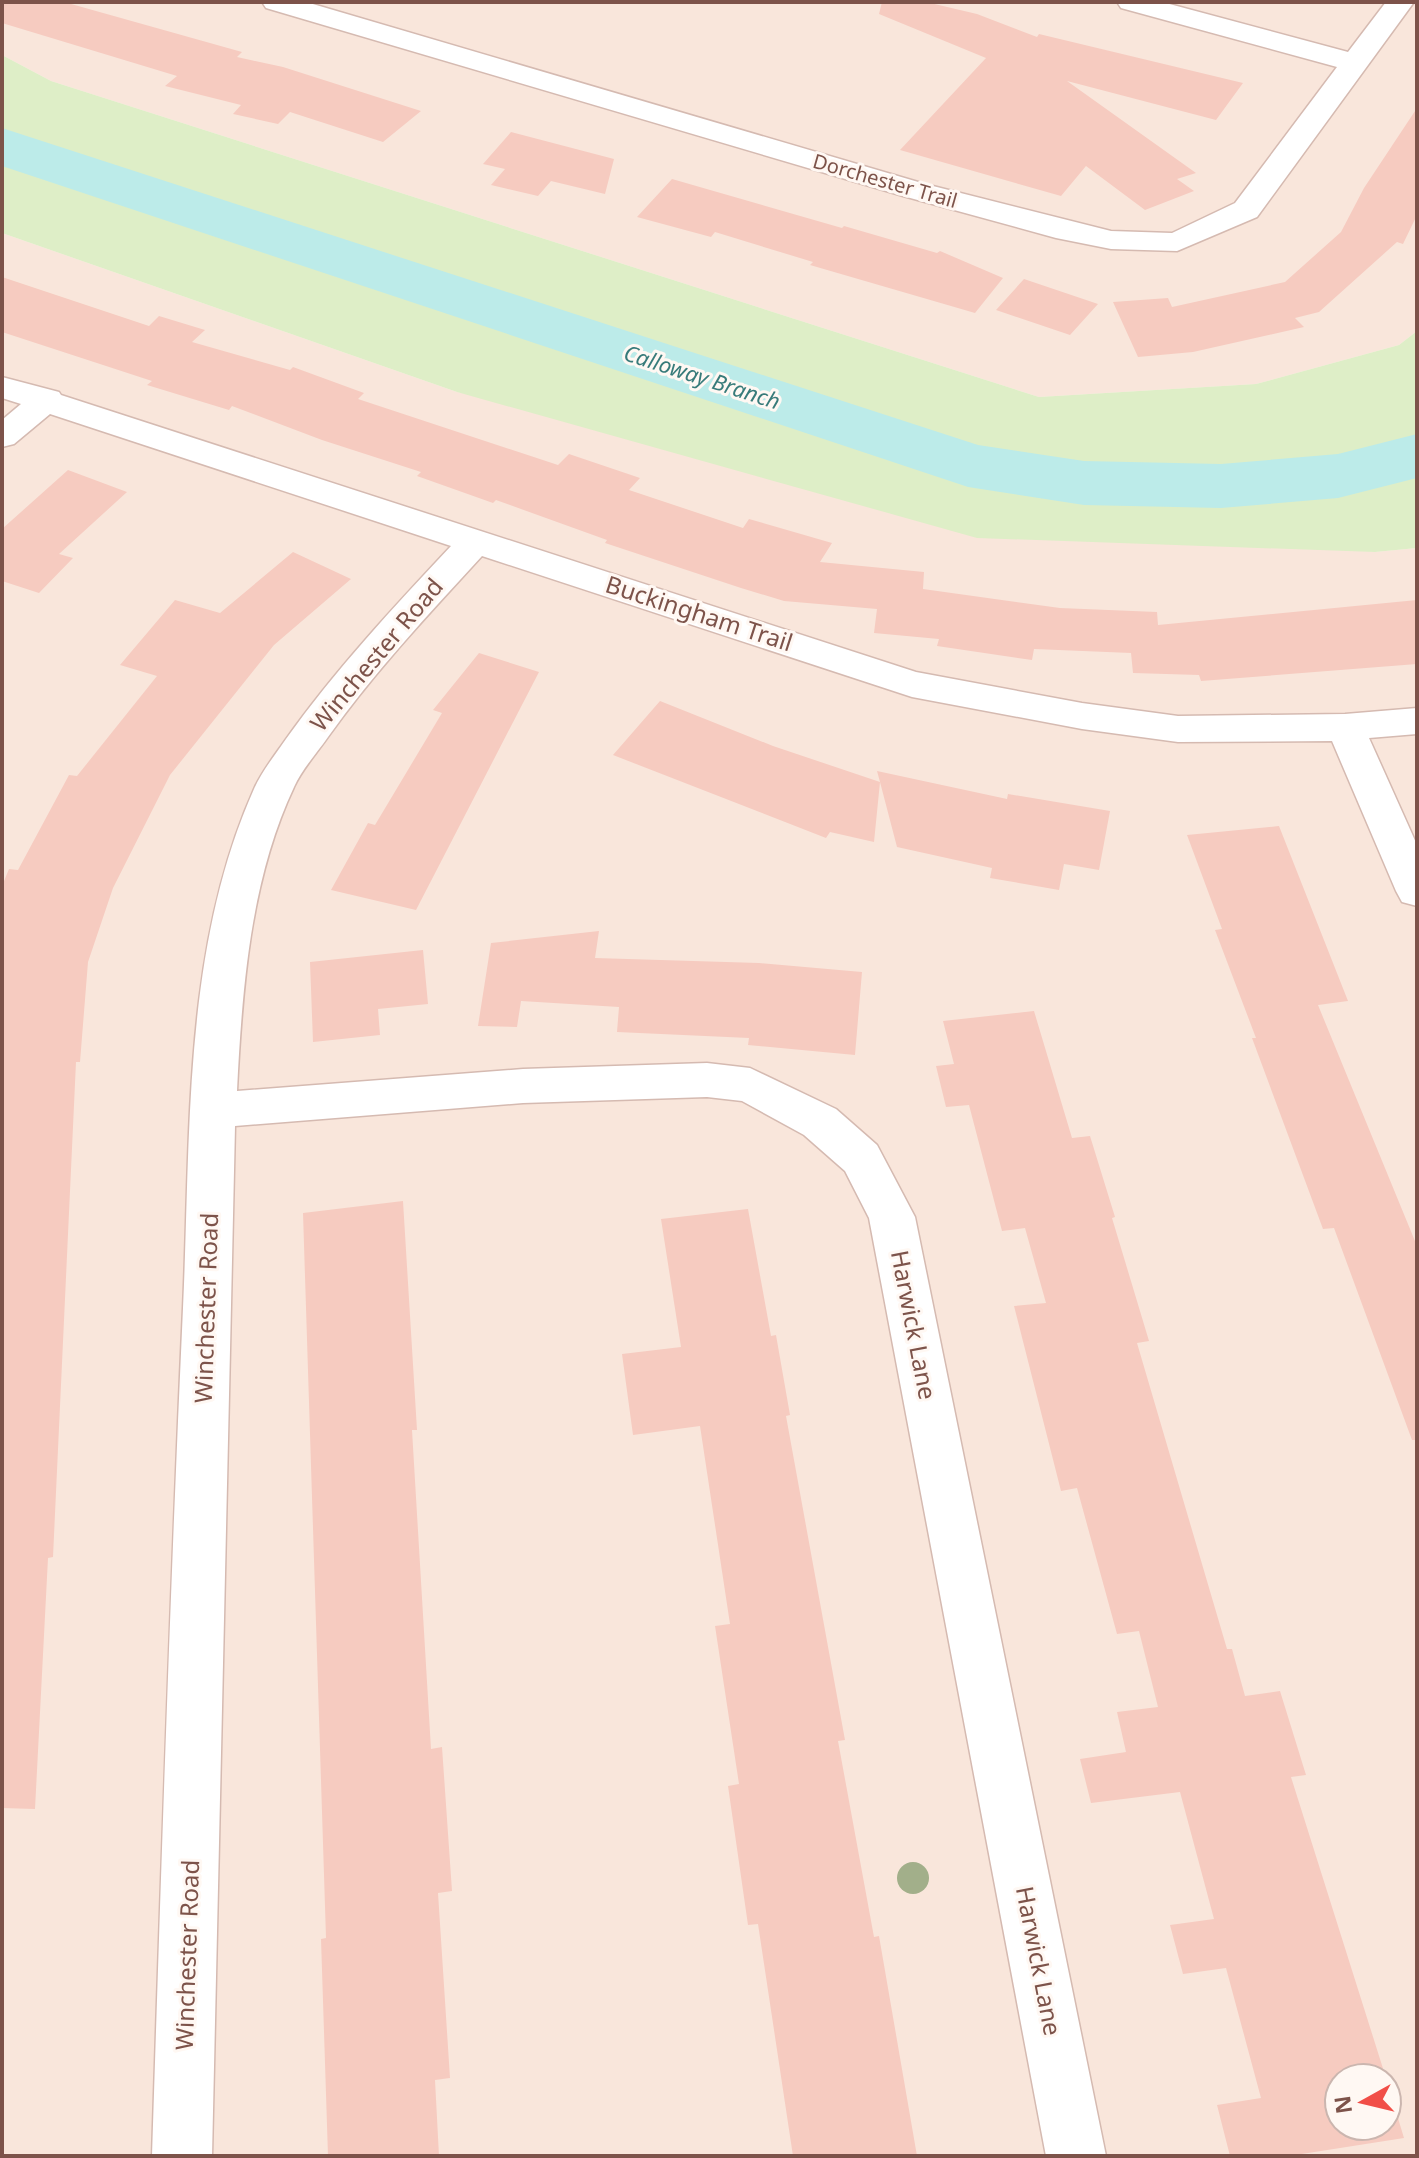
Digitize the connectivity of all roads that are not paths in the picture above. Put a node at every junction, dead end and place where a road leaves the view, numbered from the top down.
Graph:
1 (276, 2) edge
2 (1131, 2) edge
3 (1400, 2) edge
4 (1356, 63) junction
5 (2, 387) edge
6 (47, 399) junction
7 (2, 437) edge
8 (477, 540) junction
9 (1417, 721) edge
10 (1345, 727) junction
11 (1417, 891) edge
12 (215, 1110) junction
13 (182, 2156) edge
14 (1076, 2156) edge

1 - 4 street, Dorchester Trail
2 - 4 street
3 - 4 street, Dorchester Trail
5 - 6 street, Buckingham Trail
6 - 7 street
6 - 8 street, Buckingham Trail
8 - 10 street, Buckingham Trail
8 - 12 street, Winchester Road
9 - 10 street, Buckingham Trail
10 - 11 street
12 - 13 street, Winchester Road
12 - 14 street, Harwick Lane

